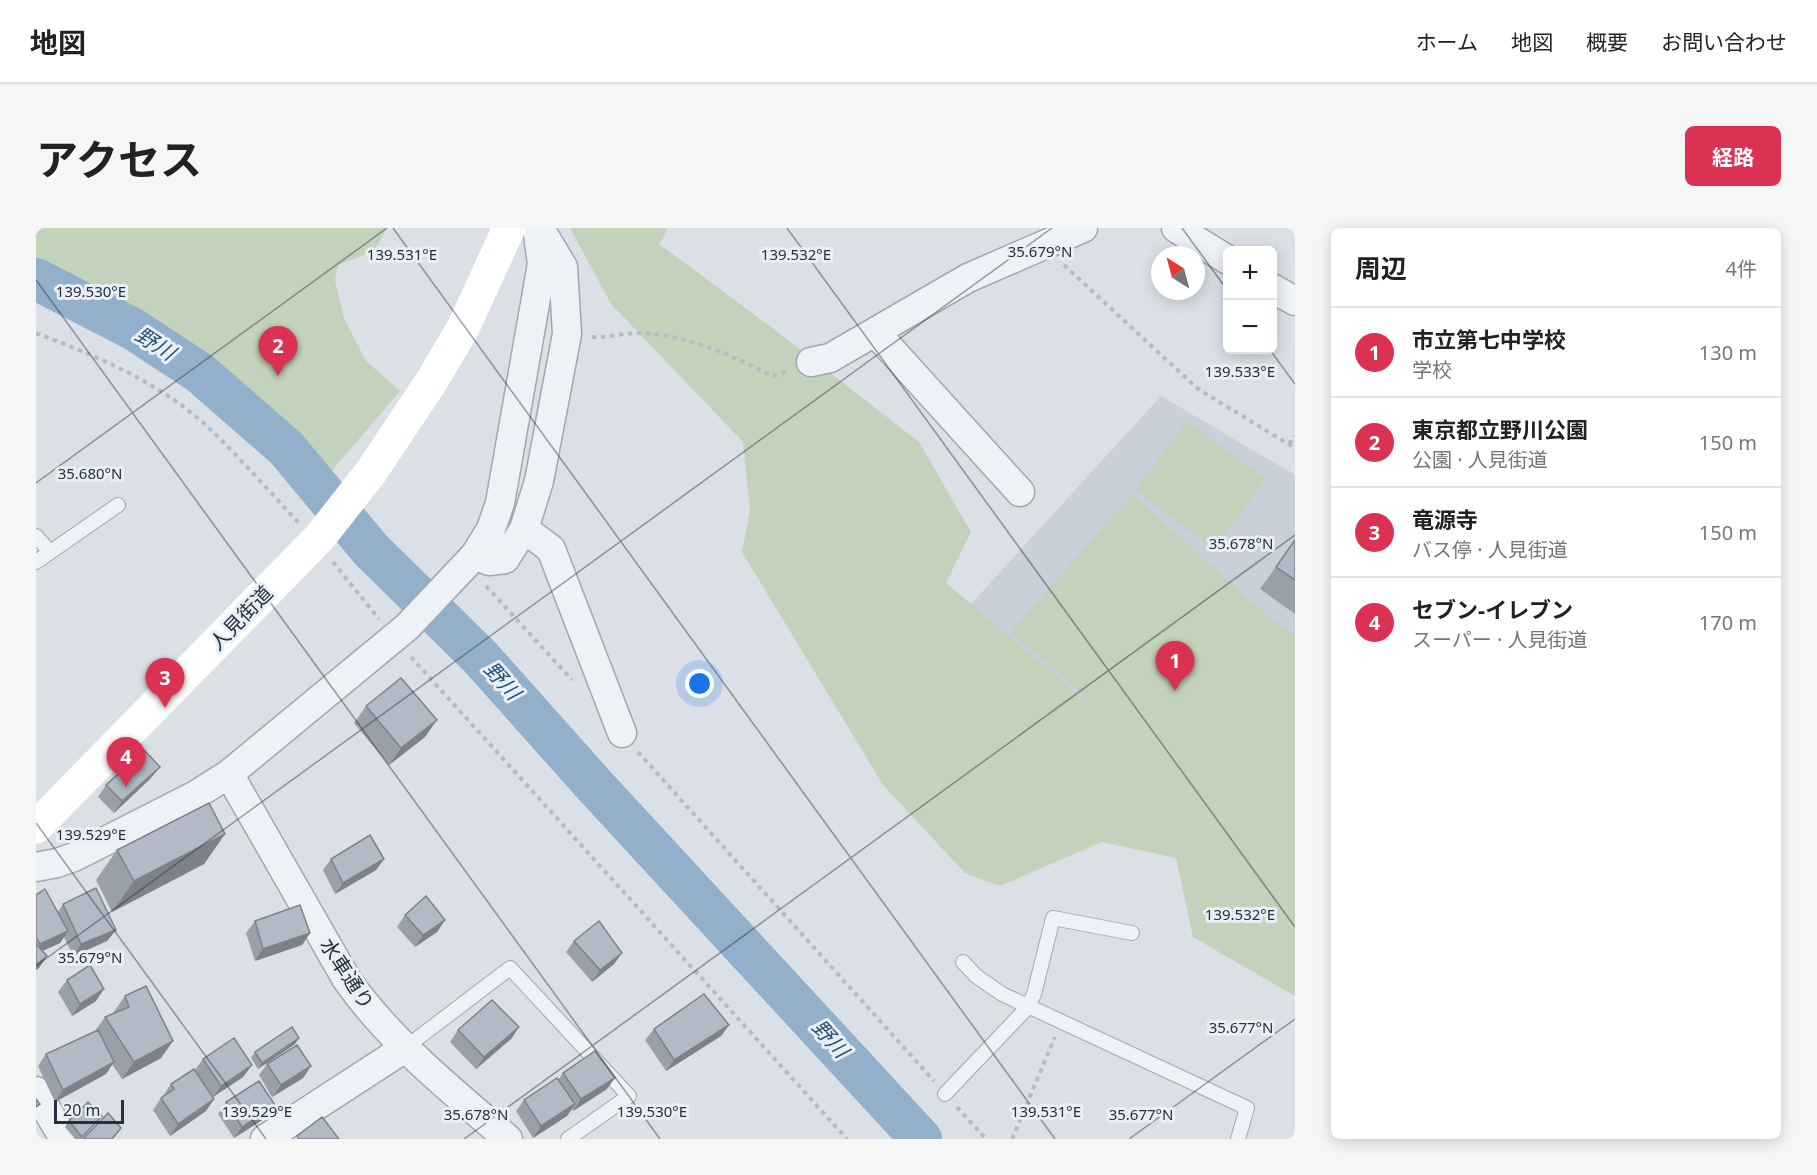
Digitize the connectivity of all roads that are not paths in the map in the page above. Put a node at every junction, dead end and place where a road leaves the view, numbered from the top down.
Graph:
1 (509, 228) edge
2 (538, 228) edge
3 (1083, 228) edge
4 (1176, 228) edge
5 (1223, 257) edge
6 (1277, 291) edge
7 (1295, 301) edge
8 (875, 332) junction
9 (811, 362) road end
10 (1020, 492) dead end
11 (118, 506) dead end
12 (524, 529) junction
13 (36, 536) edge
14 (50, 552) junction
15 (470, 559) junction
16 (36, 562) edge
17 (622, 733) road end
18 (229, 774) junction
19 (36, 827) edge
20 (36, 867) edge
21 (1132, 933) dead end
22 (963, 962) dead end
23 (1028, 1007) junction
24 (405, 1048) junction
25 (36, 1092) edge
26 (945, 1094) road end
27 (64, 1139) edge
28 (265, 1139) edge
29 (508, 1139) edge
30 (567, 1139) edge
31 (1238, 1139) edge

1 - 19 main road, 人見街道
2 - 12 street
2 - 15 street
3 - 8 street
4 - 5 street
6 - 7 street
8 - 9 street
8 - 10 street
11 - 14 lane
12 - 15 street
12 - 17 street
13 - 14 lane
14 - 16 lane
15 - 18 street
18 - 20 street
18 - 24 street, 水車通り
21 - 23 lane
22 - 23 lane
23 - 26 lane
23 - 31 lane
24 - 28 street
24 - 29 street, 水車通り
24 - 30 lane
25 - 27 street

